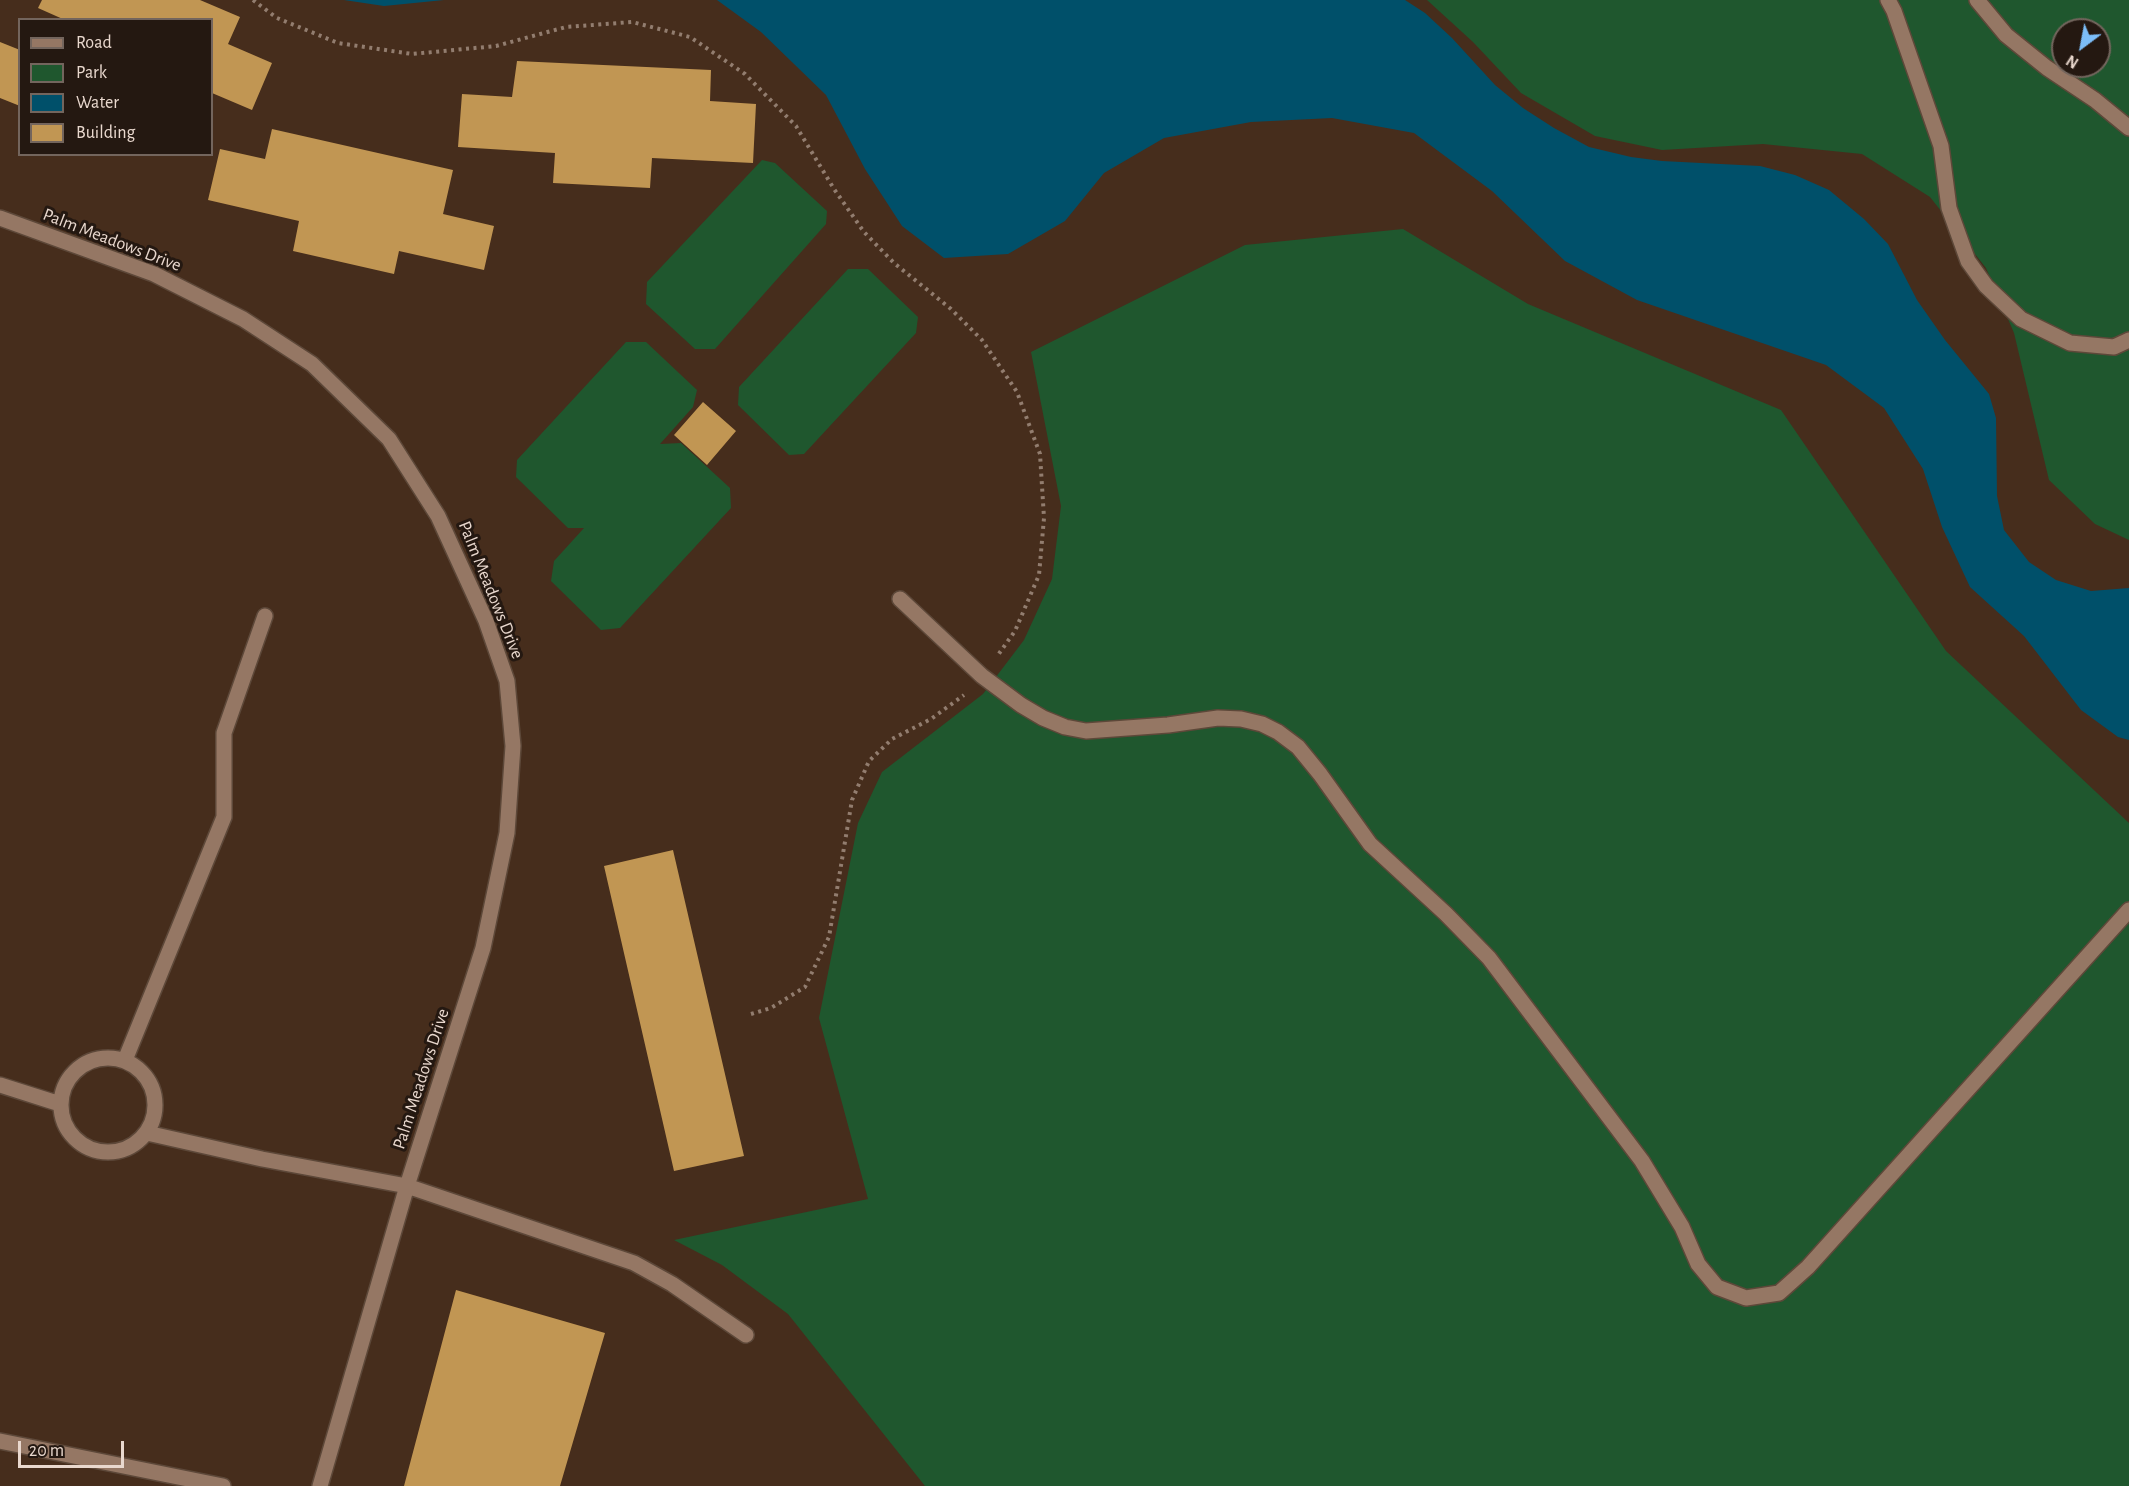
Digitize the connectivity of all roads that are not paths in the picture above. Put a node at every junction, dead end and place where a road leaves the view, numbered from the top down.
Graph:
1 (1888, 0) edge
2 (1977, 0) edge
3 (2129, 128) edge
4 (0, 218) edge
5 (2129, 340) edge
6 (900, 599) dead end
7 (265, 616) dead end
8 (2129, 910) edge
9 (124, 1060) junction
10 (0, 1085) edge
11 (60, 1104) junction
12 (147, 1133) junction
13 (407, 1186) junction
14 (746, 1335) dead end
15 (0, 1441) edge
16 (222, 1486) edge
17 (320, 1486) edge

1 - 5 street
2 - 3 street
4 - 13 street, Palm Meadows Drive
6 - 8 street
7 - 9 street
9 - 11 street
9 - 12 street
10 - 11 street
11 - 12 street
12 - 13 street
13 - 14 street
13 - 17 street, Palm Meadows Drive
15 - 16 street

